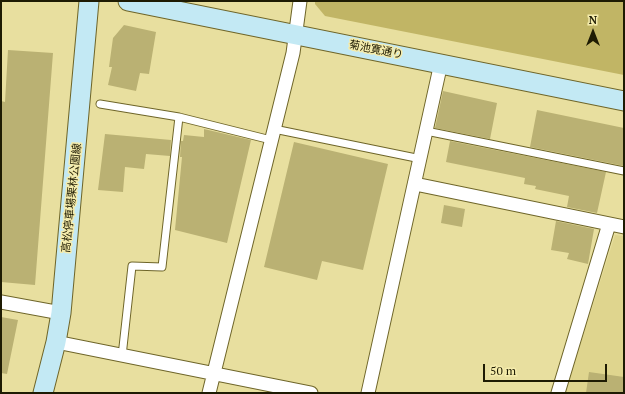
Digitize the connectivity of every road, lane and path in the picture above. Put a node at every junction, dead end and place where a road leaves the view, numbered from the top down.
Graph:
1 (89, 1) edge
2 (128, 1) edge
3 (300, 1) edge
4 (296, 34) junction
5 (441, 63) junction
6 (624, 101) edge
7 (100, 104) dead end
8 (179, 117) junction
9 (426, 131) junction
10 (272, 134) junction
11 (420, 159) junction
12 (624, 171) edge
13 (415, 184) junction
14 (609, 224) junction
15 (624, 227) edge
16 (1, 302) edge
17 (61, 313) junction
18 (56, 342) junction
19 (122, 356) junction
20 (213, 374) junction
21 (43, 393) edge
22 (209, 393) edge
23 (311, 393) edge
24 (368, 393) edge
25 (558, 393) edge

1 - 17 street, 高松停車場栗林公園線
2 - 4 street, 菊池寛通り
3 - 4 street
4 - 5 street, 菊池寛通り
4 - 10 street
5 - 6 street, 菊池寛通り
5 - 9 street
7 - 8 lane
8 - 10 lane
8 - 19 lane
9 - 11 street
9 - 12 lane
10 - 11 lane
10 - 20 street
11 - 13 street
13 - 14 street
13 - 24 street
14 - 15 street
14 - 25 street
16 - 17 street
17 - 18 street, 高松停車場栗林公園線
18 - 19 street
18 - 21 street, 高松停車場栗林公園線
19 - 20 street
20 - 22 street
20 - 23 street

